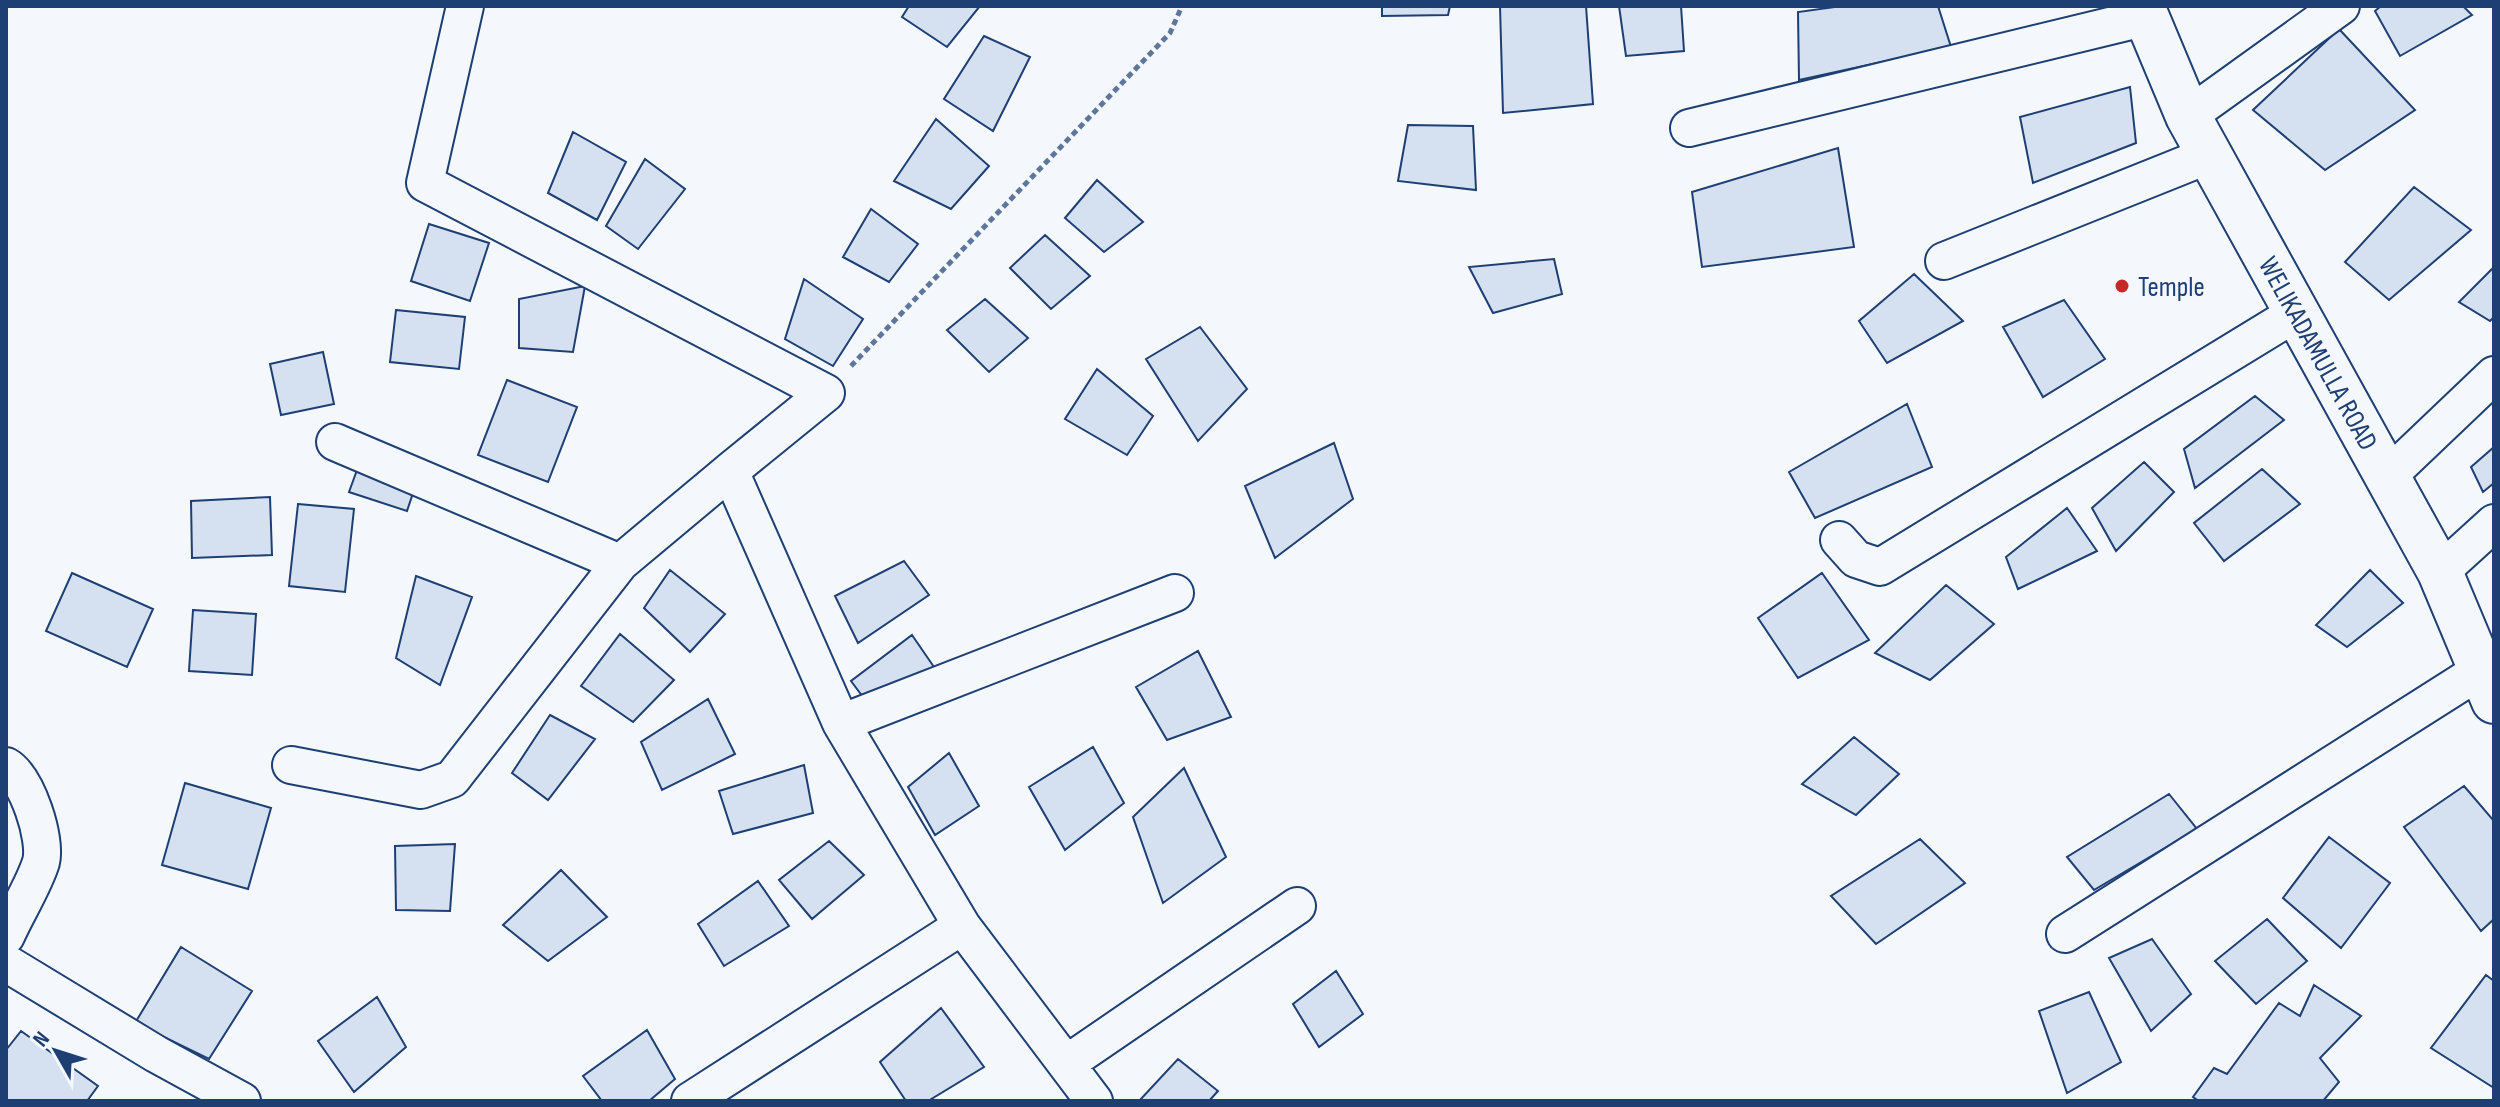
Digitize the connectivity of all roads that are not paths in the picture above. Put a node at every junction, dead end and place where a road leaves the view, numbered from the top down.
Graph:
1 (465, 6) edge
2 (2341, 6) edge
3 (2144, 12) edge
4 (2188, 116) junction
5 (1689, 128) dead end
6 (2209, 155) junction
7 (1944, 261) dead end
8 (2296, 313) junction
9 (2494, 375) edge
10 (335, 442) dead end
11 (730, 471) junction
12 (2387, 477) junction
13 (2494, 523) edge
14 (1839, 540) dead end
15 (620, 563) junction
16 (2440, 572) junction
17 (1175, 593) dead end
18 (2488, 686) edge
19 (841, 723) junction
20 (291, 765) dead end
21 (6, 766) edge
22 (1297, 906) dead end
23 (962, 926) junction
24 (2065, 934) dead end
25 (6, 936) edge
26 (6, 963) edge
27 (1066, 1064) junction
28 (242, 1101) edge
29 (690, 1101) edge
30 (1094, 1101) edge

1 - 11 street
2 - 4 street
3 - 4 street, WELIKADAMULLA ROAD
3 - 5 street
4 - 6 street, WELIKADAMULLA ROAD
6 - 7 street
6 - 8 street, WELIKADAMULLA ROAD
8 - 12 street, WELIKADAMULLA ROAD
8 - 14 street
9 - 12 street
10 - 15 street
11 - 15 street
11 - 19 street
12 - 16 street, WELIKADAMULLA ROAD
13 - 16 street
15 - 20 street
16 - 18 street, WELIKADAMULLA ROAD
17 - 19 street
18 - 24 street
19 - 23 street
21 - 25 street
22 - 27 street
23 - 27 street
23 - 29 street
26 - 28 street
27 - 30 street

